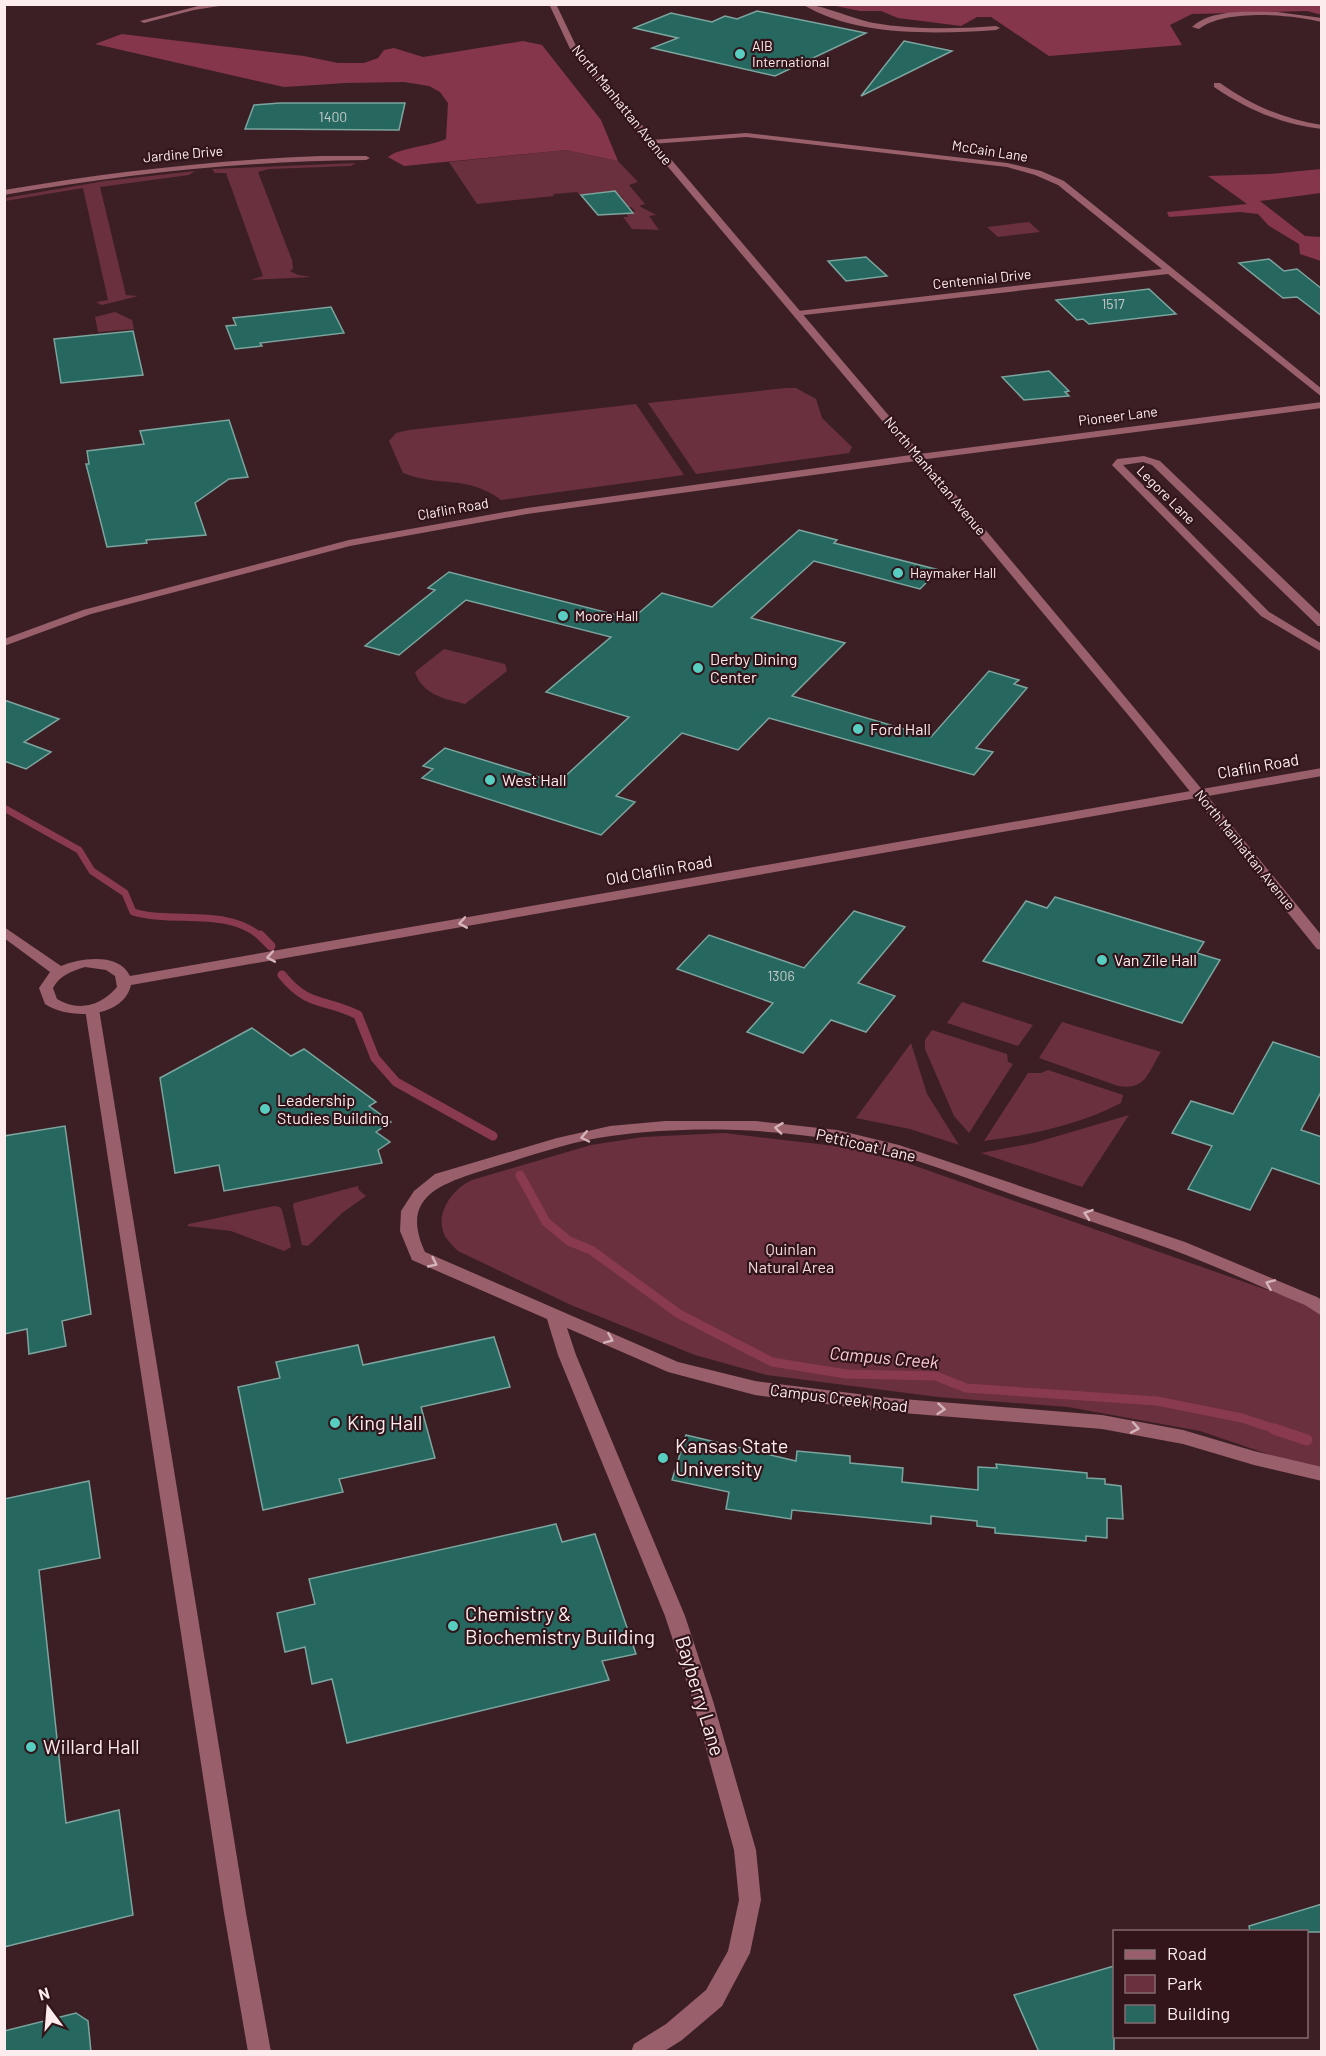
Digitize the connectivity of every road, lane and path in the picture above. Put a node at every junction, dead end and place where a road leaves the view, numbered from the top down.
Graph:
1 (229, 4) edge
2 (552, 4) edge
3 (805, 4) edge
4 (144, 21) dead end
5 (1322, 21) edge
6 (1196, 27) dead end
7 (996, 28) dead end
8 (1217, 86) dead end
9 (1322, 127) edge
10 (651, 142) junction
11 (366, 158) dead end
12 (4, 192) edge
13 (1170, 271) junction
14 (798, 314) junction
15 (1322, 394) edge
16 (1322, 405) edge
17 (919, 457) junction
18 (1322, 623) edge
19 (4, 643) edge
20 (1322, 649) edge
21 (1322, 772) edge
22 (1199, 793) junction
23 (4, 931) edge
24 (1320, 943) edge
25 (60, 972) junction
26 (125, 981) junction
27 (92, 1009) junction
28 (406, 1216) joint
29 (1322, 1310) edge
30 (555, 1316) junction
31 (1322, 1474) edge
32 (260, 2052) edge
33 (642, 2052) edge

1 - 4 street
2 - 10 street, North Manhattan Avenue
3 - 7 street
5 - 6 street
8 - 9 street
10 - 13 street, McCain Lane
10 - 14 street, North Manhattan Avenue
11 - 12 street, Jardine Drive
13 - 14 street, Centennial Drive
13 - 15 street, McCain Lane
14 - 17 street, North Manhattan Avenue
16 - 17 street, Pioneer Lane
17 - 19 street, Claflin Road
17 - 22 street, North Manhattan Avenue
18 - 20 street, Legore Lane
21 - 22 street, Claflin Road
22 - 24 street, North Manhattan Avenue
22 -> 26 street, Old Claflin Road
23 - 25 street
25 - 26 street
25 - 27 street
26 - 27 street
27 - 32 street
29 -> 28 street, Petticoat Lane
28 -> 30 street, Campus Creek Road
30 -> 31 street, Campus Creek Road
30 - 33 street, Bayberry Lane

